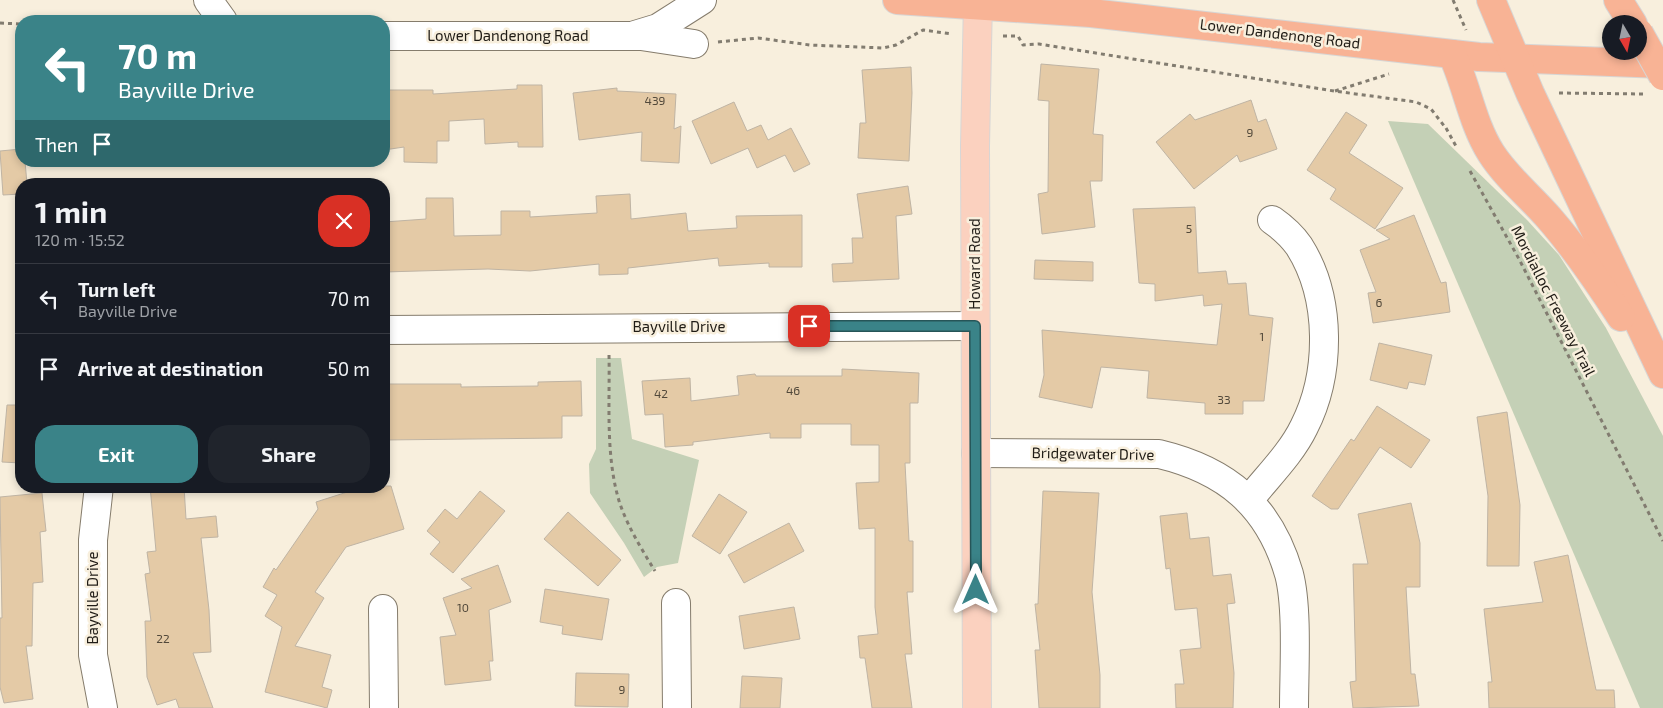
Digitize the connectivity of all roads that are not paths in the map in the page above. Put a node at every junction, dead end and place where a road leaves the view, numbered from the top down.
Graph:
1 (208, 0) edge
2 (702, 0) edge
3 (897, 0) edge
4 (1491, 0) edge
5 (1618, 0) edge
6 (978, 2) edge
7 (218, 15) edge
8 (1627, 15) edge
9 (390, 36) edge
10 (631, 36) junction
11 (694, 44) road end
12 (1452, 54) junction
13 (1514, 59) junction
14 (1648, 60) edge
15 (1663, 64) edge
16 (1656, 85) edge
17 (1272, 220) dead end
18 (975, 326) junction
19 (390, 330) edge
20 (1663, 374) edge
21 (1663, 381) edge
22 (976, 453) junction
23 (98, 493) edge
24 (1248, 500) junction
25 (676, 603) dead end
26 (383, 609) dead end
27 (103, 708) edge
28 (384, 708) edge
29 (677, 708) edge
30 (977, 708) edge
31 (1294, 708) edge

1 - 7 street
2 - 10 street, Lower Dandenong Road
3 - 6 highway, Lower Dandenong Road
4 - 13 highway
5 - 8 highway
6 - 12 highway, Lower Dandenong Road
6 - 18 main road, Howard Road
9 - 10 street, Lower Dandenong Road
10 - 11 street, Lower Dandenong Road
12 - 13 highway, Lower Dandenong Road
12 - 21 highway
13 - 15 highway, Lower Dandenong Road
13 - 20 highway
14 - 16 highway, bridge
17 - 24 street
18 - 19 street, Bayville Drive
18 - 22 main road, Howard Road
22 - 24 street, Bridgewater Drive
22 - 30 main road, Howard Road
23 - 27 street, Bayville Drive
24 - 31 street, Bridgewater Drive
25 - 29 street
26 - 28 street

